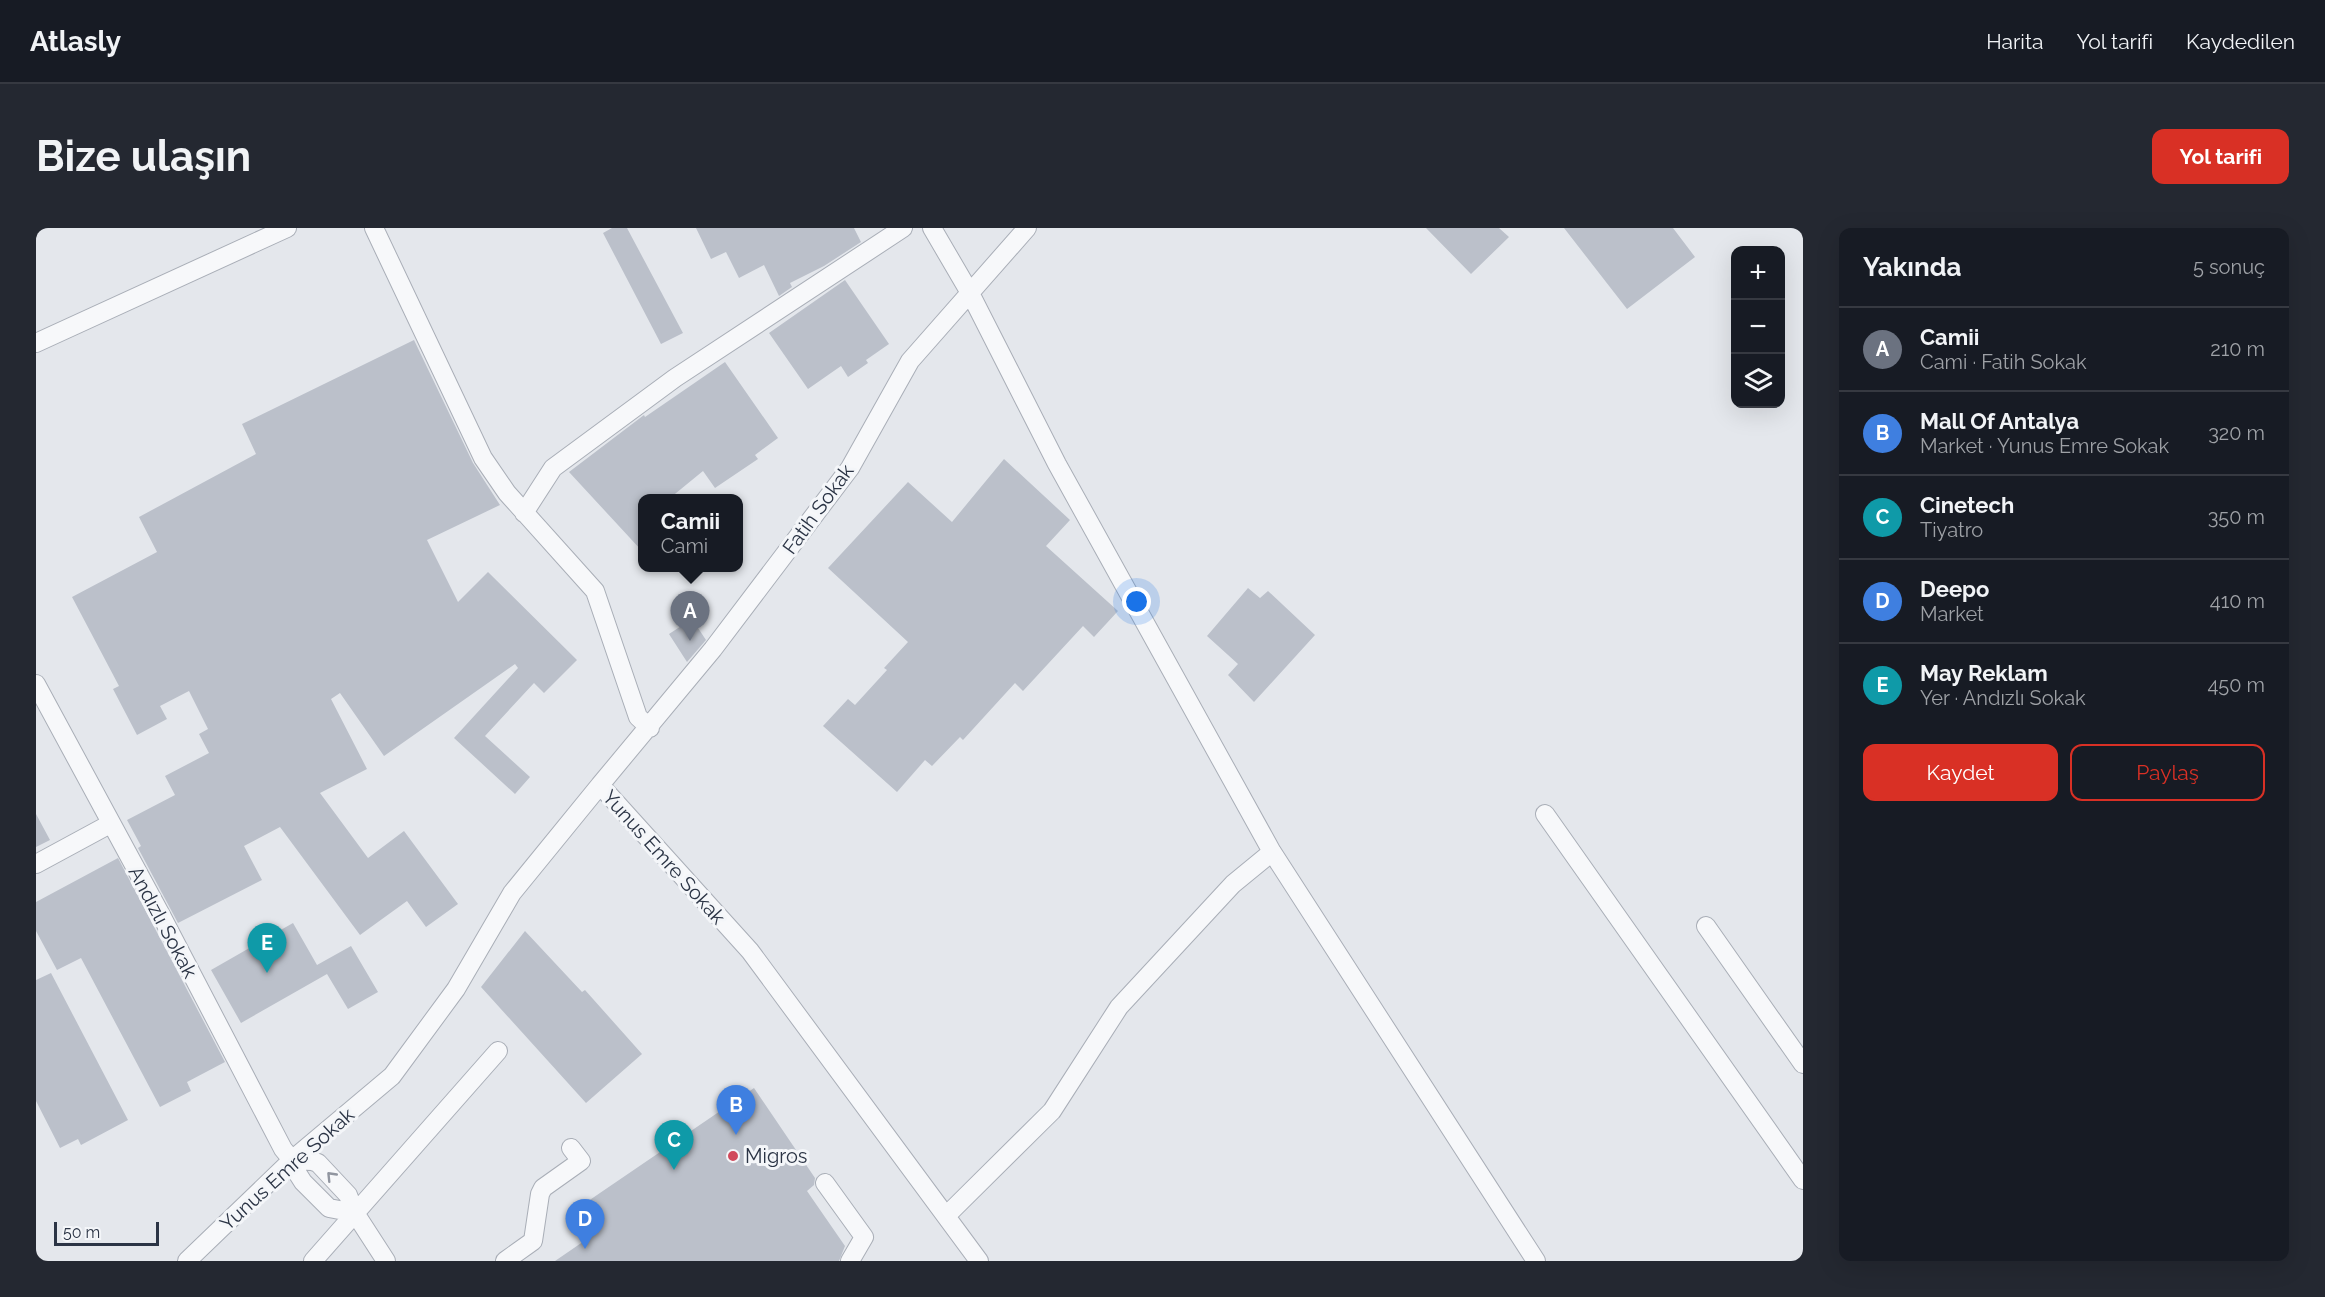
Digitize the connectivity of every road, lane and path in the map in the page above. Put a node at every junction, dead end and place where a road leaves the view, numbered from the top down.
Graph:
1 (287, 228) edge
2 (374, 228) edge
3 (903, 228) edge
4 (932, 228) edge
5 (1028, 228) edge
6 (970, 293) junction
7 (36, 343) edge
8 (524, 513) junction
9 (36, 684) edge
10 (650, 728) junction
11 (600, 785) junction
12 (1545, 814) dead end
13 (110, 824) junction
14 (1272, 852) junction
15 (36, 864) edge
16 (1706, 926) dead end
17 (498, 1051) dead end
18 (1803, 1064) edge
19 (571, 1148) dead end
20 (292, 1160) junction
21 (1803, 1180) edge
22 (825, 1183) dead end
23 (355, 1213) junction
24 (946, 1216) junction
25 (187, 1261) edge
26 (313, 1261) edge
27 (387, 1261) edge
28 (505, 1261) edge
29 (850, 1261) edge
30 (979, 1261) edge
31 (1536, 1261) edge

1 - 7 street
2 - 8 street
3 - 8 street
4 - 6 street
5 - 6 street, Fatih Sokak
6 - 10 street, Fatih Sokak
6 - 14 street
8 - 10 street
9 - 13 street, Andızlı Sokak
10 - 11 street, Fatih Sokak
11 - 20 street, Yunus Emre Sokak
11 - 24 street, Yunus Emre Sokak
12 - 21 street
13 - 15 street
13 - 20 street, Andızlı Sokak
14 - 24 street
14 - 31 street
16 - 18 street
17 - 23 street
19 - 28 street
20 - 23 street, Andızlı Sokak
20 - 25 street, Yunus Emre Sokak
22 - 29 street
23 - 26 street
23 - 27 street
24 - 30 street, Yunus Emre Sokak

